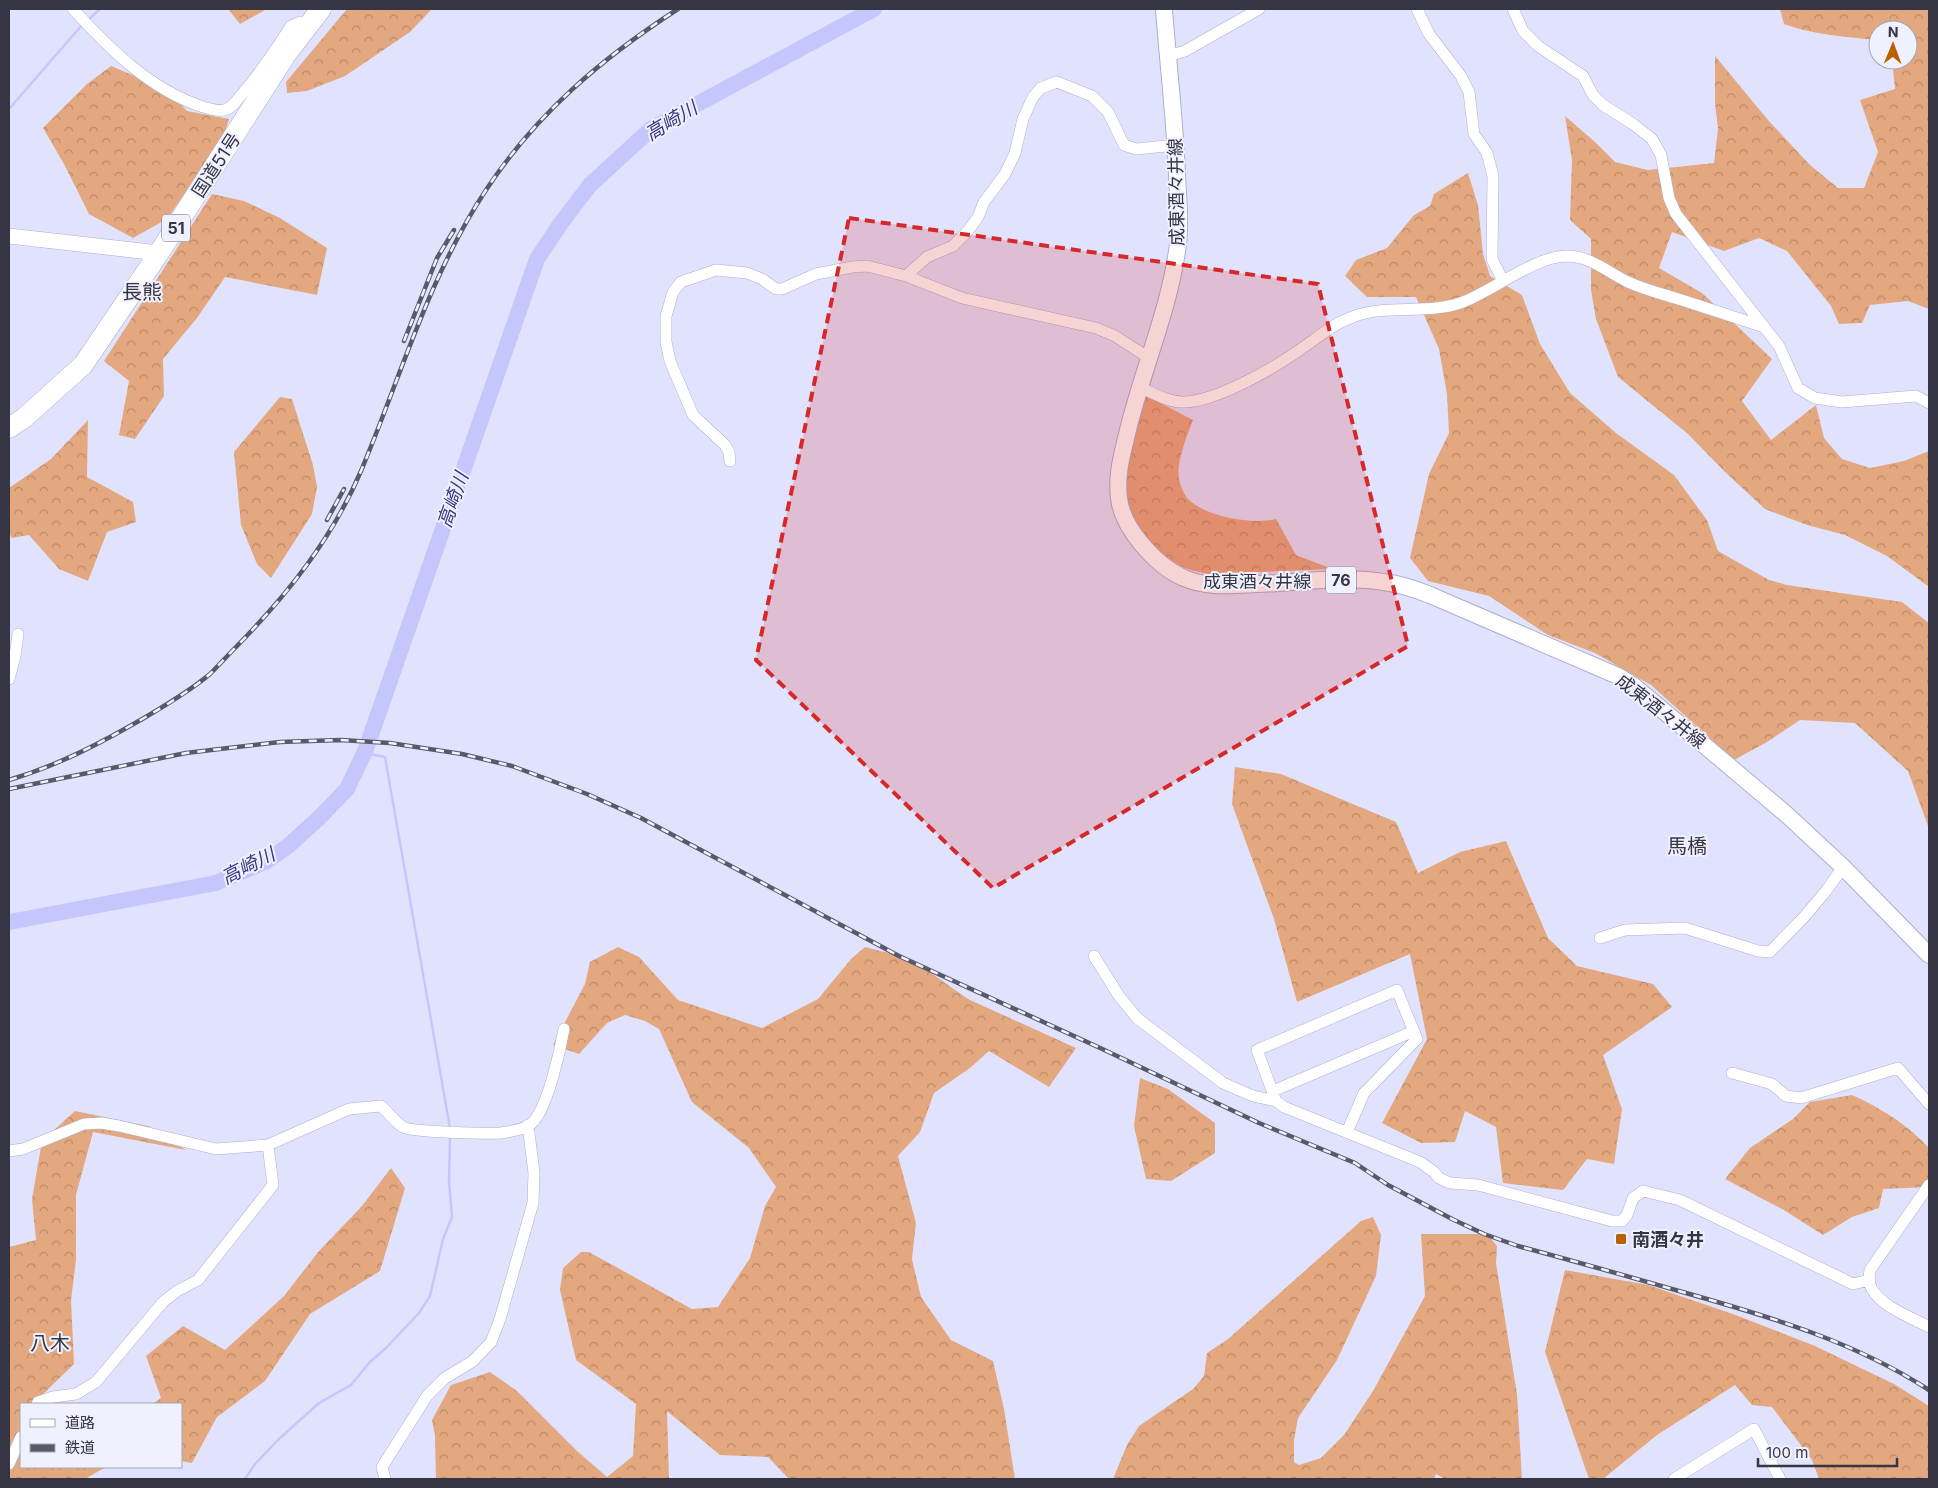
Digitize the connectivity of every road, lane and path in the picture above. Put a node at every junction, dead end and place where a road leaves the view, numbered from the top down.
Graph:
1 (73, 9) edge
2 (321, 9) edge
3 (1164, 9) edge
4 (1259, 9) edge
5 (1417, 9) edge
6 (1513, 9) edge
7 (308, 26) junction
8 (1167, 56) junction
9 (1176, 145) junction
10 (9, 236) edge
11 (159, 253) junction
12 (906, 276) junction
13 (1503, 281) junction
14 (1764, 327) junction
15 (1149, 358) junction
16 (1139, 387) junction
17 (1929, 403) edge
18 (9, 428) edge
19 (730, 461) dead end
20 (18, 634) dead end
21 (11, 665) edge
22 (9, 679) edge
23 (1843, 867) junction
24 (1600, 938) dead end
25 (1929, 955) edge
26 (1094, 956) dead end
27 (564, 1029) dead end
28 (1414, 1031) junction
29 (1732, 1073) dead end
30 (1275, 1096) junction
31 (1929, 1104) edge
32 (528, 1125) junction
33 (1347, 1132) junction
34 (268, 1145) junction
35 (9, 1150) edge
36 (1929, 1185) edge
37 (1868, 1280) junction
38 (1929, 1327) edge
39 (38, 1403) edge
40 (20, 1439) edge
41 (9, 1464) edge
42 (385, 1479) edge
43 (1674, 1479) edge
44 (1780, 1479) edge

1 - 7 street
2 - 7 highway, 国道51号 / 51
3 - 8 main road, 成東酒々井線 / 76
4 - 8 street
5 - 13 street
6 - 14 street
7 - 11 highway, 国道51号 / 51
8 - 9 main road, 成東酒々井線 / 76
9 - 12 street
9 - 15 main road, 成東酒々井線 / 76
10 - 11 street
11 - 18 highway, 国道51号 / 51
12 - 15 street
12 - 19 street
13 - 14 street
13 - 16 street
14 - 17 street
15 - 16 main road, 成東酒々井線 / 76
16 - 23 main road, 成東酒々井線 / 76
20 - 21 street
21 - 22 street
23 - 24 street
23 - 25 main road, 成東酒々井線 / 76
26 - 30 street
27 - 32 street
28 - 30 street
28 - 30 street
28 - 33 street
29 - 31 street
30 - 33 street
32 - 34 street
32 - 42 street
33 - 37 street
34 - 35 street
34 - 39 street
36 - 37 street
37 - 38 street
40 - 41 street
43 - 44 street

